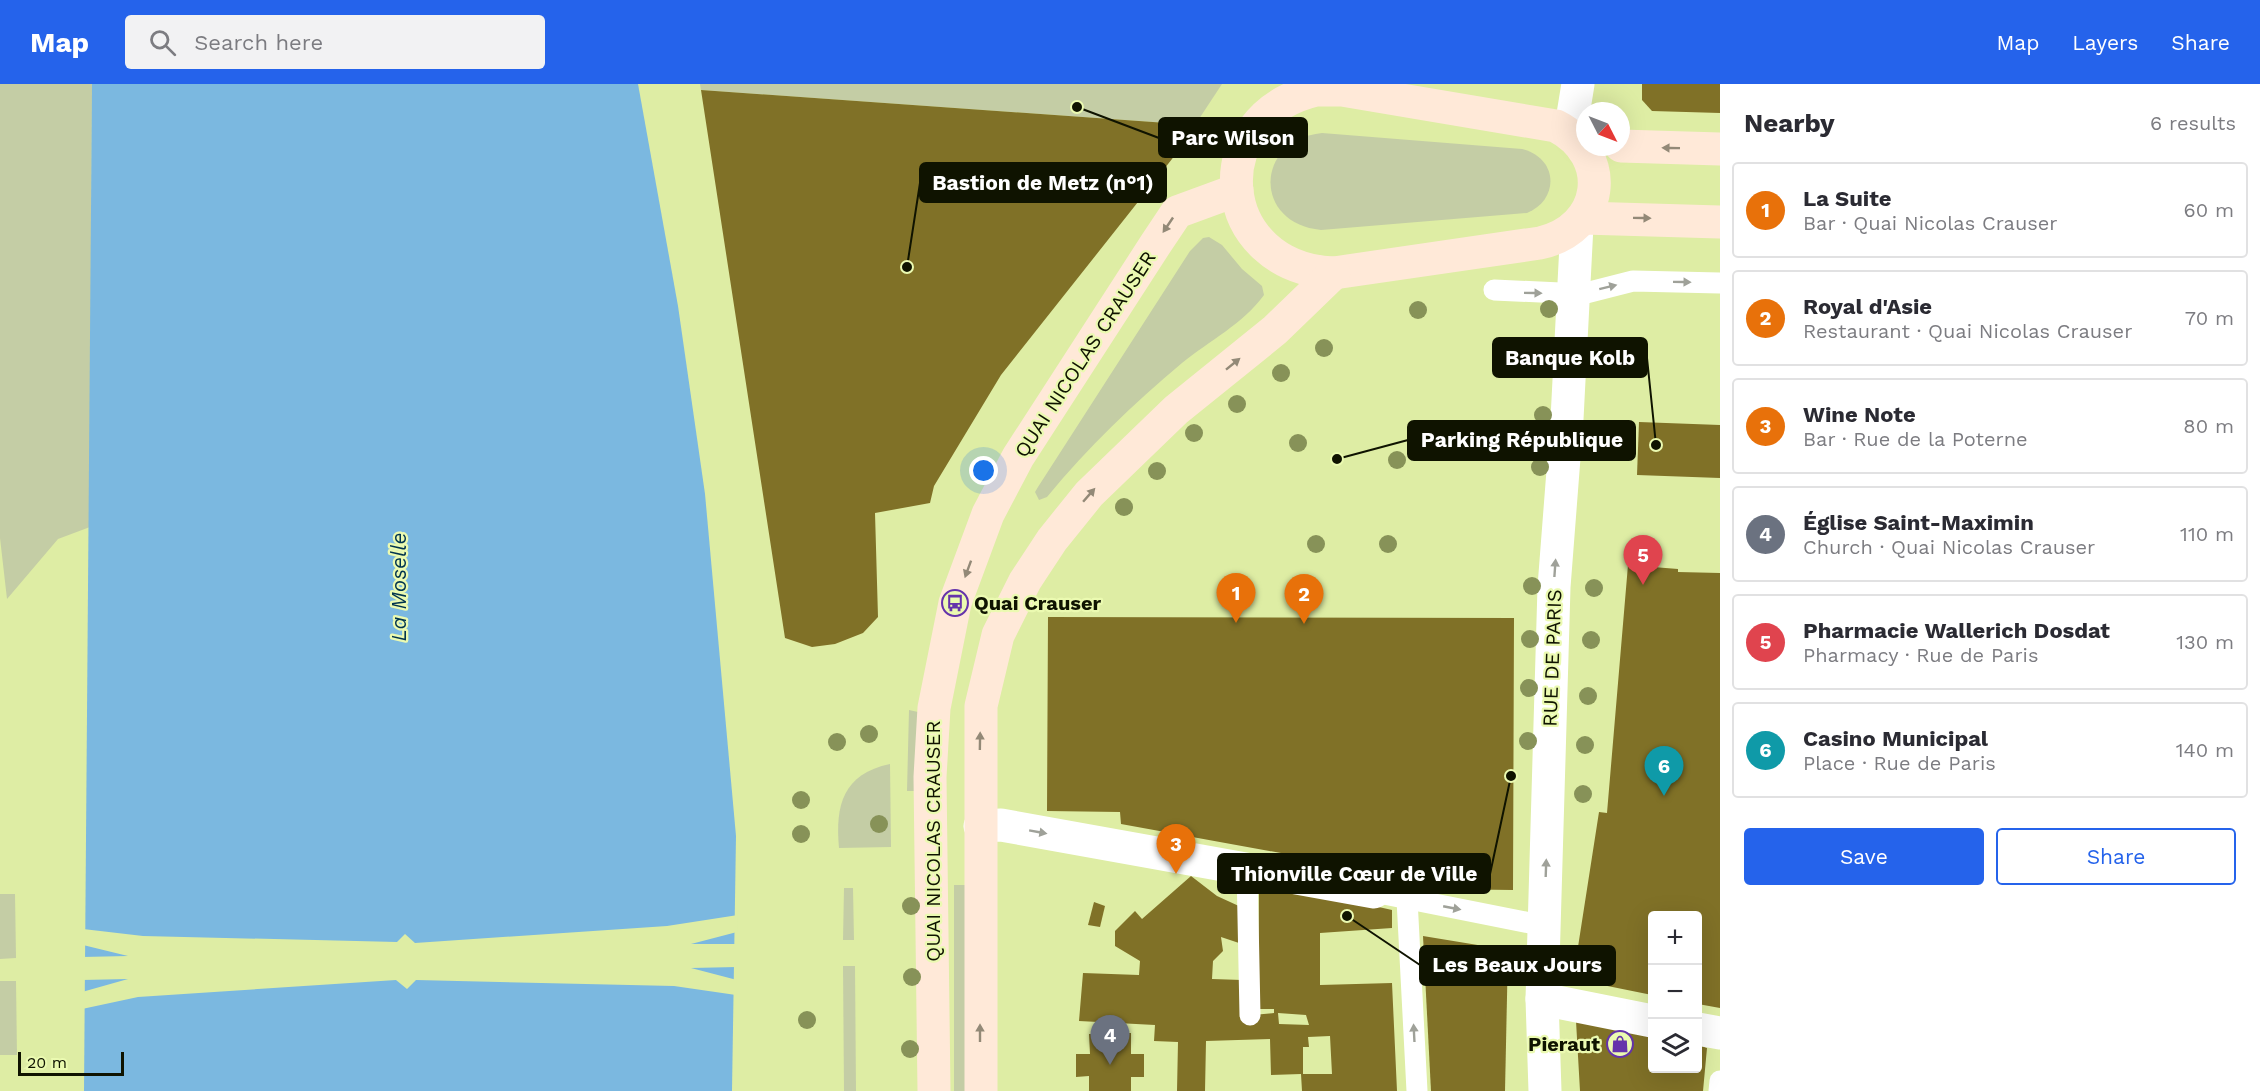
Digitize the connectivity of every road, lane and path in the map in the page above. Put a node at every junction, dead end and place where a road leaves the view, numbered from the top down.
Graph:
1 (1578, 84) edge
2 (1283, 93) edge
3 (1480, 98) edge
4 (1578, 102) edge
5 (1576, 139) edge
6 (1630, 146) edge
7 (1720, 149) edge
8 (1587, 156) edge
9 (1237, 190) junction
10 (1580, 222) junction
11 (1720, 222) edge
12 (1334, 273) junction
13 (1720, 283) edge
14 (1494, 290) dead end
15 (1573, 293) junction
16 (980, 826) junction
17 (1248, 869) junction
18 (1374, 892) joint
19 (1407, 899) junction
20 (1545, 926) junction
21 (1542, 999) junction
22 (1250, 1015) dead end
23 (1648, 1020) edge
24 (1702, 1030) edge
25 (1720, 1033) edge
26 (1720, 1081) edge
27 (934, 1091) edge
28 (981, 1091) edge
29 (1417, 1091) edge
30 (1545, 1091) edge
31 (1719, 1091) edge

1 - 4 street
2 - 3 main road
2 - 9 main road
3 - 5 main road
7 -> 6 main road
8 - 10 main road
9 - 12 main road
9 -> 27 main road, QUAI NICOLAS CRAUSER
10 -> 11 main road
10 - 12 main road
10 - 15 street, RUE DE PARIS
16 -> 12 main road
15 -> 13 lane
14 -> 15 lane
20 -> 15 street, RUE DE PARIS
16 -> 17 street
28 -> 16 main road
17 - 18 street
17 - 22 lane
18 - 19 lane
19 -> 20 lane
29 -> 19 lane
20 - 21 street, RUE DE PARIS
21 - 23 street
21 - 30 street, RUE DE PARIS
24 - 25 street
26 - 31 lane

